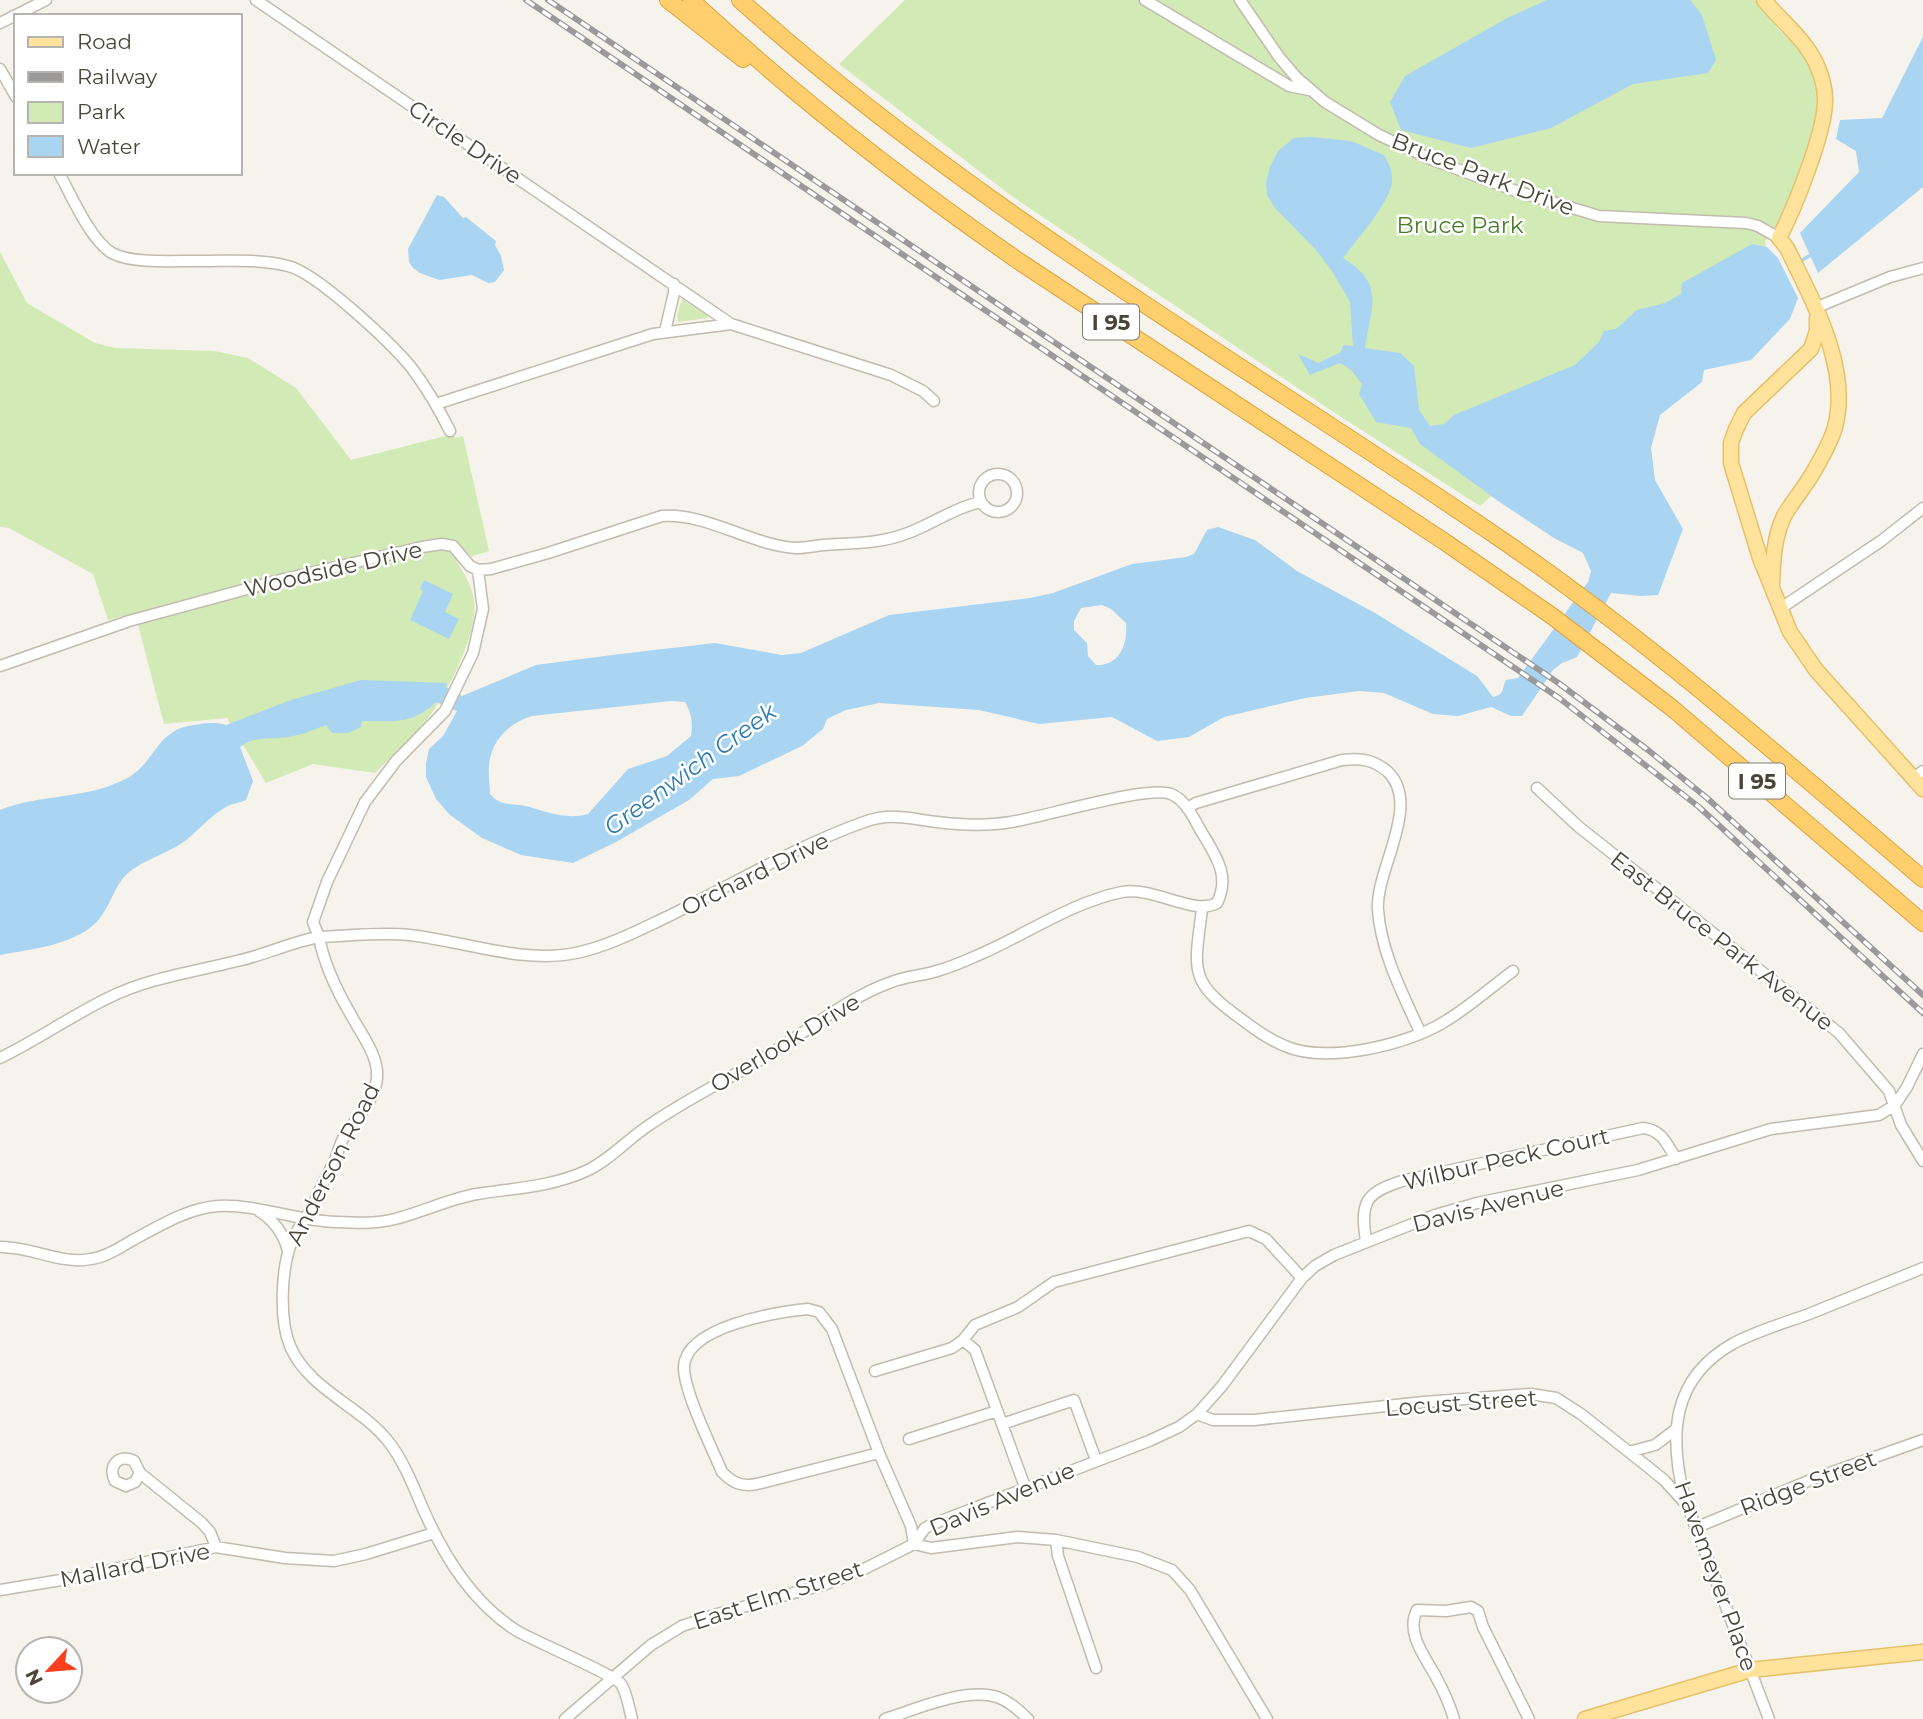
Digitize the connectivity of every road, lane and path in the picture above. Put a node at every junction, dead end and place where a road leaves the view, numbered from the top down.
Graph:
1 (46, 0) edge
2 (256, 0) edge
3 (668, 0) edge
4 (691, 0) edge
5 (743, 0) edge
6 (1145, 0) edge
7 (1240, 0) edge
8 (1764, 0) edge
9 (18, 14) edge
10 (0, 69) edge
11 (1312, 91) junction
12 (797, 93) junction
13 (14, 94) edge
14 (60, 175) edge
15 (1783, 243) junction
16 (1923, 268) edge
17 (674, 284) junction
18 (1816, 310) junction
19 (732, 324) junction
20 (665, 331) junction
21 (933, 401) dead end
22 (436, 404) junction
23 (450, 431) dead end
24 (981, 502) dead end
25 (1923, 508) edge
26 (478, 569) junction
27 (1772, 584) junction
28 (1781, 608) junction
29 (0, 666) edge
30 (1920, 779) edge
31 (1537, 788) dead end
32 (1187, 808) junction
33 (1923, 879) edge
34 (1202, 909) junction
35 (1923, 923) edge
36 (319, 937) junction
37 (1513, 971) dead end
38 (1420, 1032) junction
39 (1923, 1054) edge
40 (0, 1058) edge
41 (1895, 1105) junction
42 (1676, 1158) junction
43 (1923, 1161) edge
44 (257, 1210) junction
45 (305, 1219) junction
46 (1366, 1241) junction
47 (0, 1247) edge
48 (288, 1252) junction
49 (1923, 1268) edge
50 (1302, 1279) junction
51 (964, 1340) junction
52 (875, 1371) dead end
53 (997, 1410) junction
54 (1196, 1414) junction
55 (1002, 1424) junction
56 (1675, 1427) junction
57 (909, 1439) dead end
58 (1923, 1440) edge
59 (1629, 1452) junction
60 (879, 1454) junction
61 (1096, 1460) junction
62 (139, 1473) dead end
63 (1025, 1487) junction
64 (1687, 1506) junction
65 (1695, 1528) junction
66 (434, 1533) junction
67 (1056, 1540) junction
68 (914, 1544) junction
69 (216, 1547) junction
70 (0, 1590) edge
71 (1923, 1652) edge
72 (1096, 1668) dead end
73 (1750, 1670) junction
74 (613, 1676) junction
75 (565, 1719) edge
76 (632, 1719) edge
77 (885, 1719) edge
78 (1028, 1719) edge
79 (1267, 1719) edge
80 (1454, 1719) edge
81 (1529, 1719) edge
82 (1585, 1719) edge
83 (1769, 1719) edge

1 - 9 street
2 - 17 street, Circle Drive
3 - 12 highway
4 - 12 highway, I 95
5 - 33 highway, I 95
6 - 11 street
7 - 11 street, Bruce Park Drive
8 - 15 main road
10 - 13 street
11 - 15 street, Bruce Park Drive
12 - 35 highway, I 95
14 - 22 street
15 - 18 main road
16 - 18 street
17 - 19 street, Circle Drive
17 - 20 street
18 - 27 main road
18 - 27 main road
19 - 20 street
19 - 21 street
20 - 22 street
22 - 23 street
24 - 26 street
25 - 28 street
26 - 29 street, Woodside Drive
26 - 36 street, Anderson Road
27 - 28 main road
28 - 30 main road
31 - 41 street, East Bruce Park Avenue
32 - 34 street
32 - 36 street, Orchard Drive
32 - 38 street
34 - 38 street
34 - 45 street, Overlook Drive
36 - 40 street, Orchard Drive
36 - 45 street, Anderson Road
37 - 38 street
39 - 41 street
41 - 42 street, Davis Avenue
41 - 43 street, East Bruce Park Avenue
42 - 46 street, Davis Avenue
42 - 46 street, Wilbur Peck Court
44 - 45 street, Overlook Drive
44 - 47 street, Overlook Drive
44 - 48 street
45 - 48 street, Anderson Road
46 - 50 street, Davis Avenue
48 - 66 street, Anderson Road
49 - 56 street, Havemeyer Place
50 - 51 street
50 - 54 street, Davis Avenue
51 - 52 street
51 - 53 street
53 - 55 street
53 - 57 street
54 - 59 street, Locust Street
54 - 61 street, Davis Avenue
55 - 61 street
55 - 63 street
56 - 59 street
56 - 64 street, Havemeyer Place
58 - 65 street, Ridge Street
59 - 64 street, Locust Street
60 - 60 street
60 - 68 street
61 - 63 street, Davis Avenue
62 - 69 street
63 - 68 street, Davis Avenue
64 - 65 street, Havemeyer Place
65 - 73 street, Havemeyer Place
66 - 69 street, Mallard Drive
66 - 74 street, Anderson Road
67 - 68 street, East Elm Street
67 - 72 street
67 - 79 street, East Elm Street
68 - 74 street, East Elm Street
69 - 70 street, Mallard Drive
71 - 73 main road
73 - 82 main road
73 - 83 street, Havemeyer Place
74 - 75 street, East Elm Street
74 - 76 street
77 - 78 street
80 - 81 street

